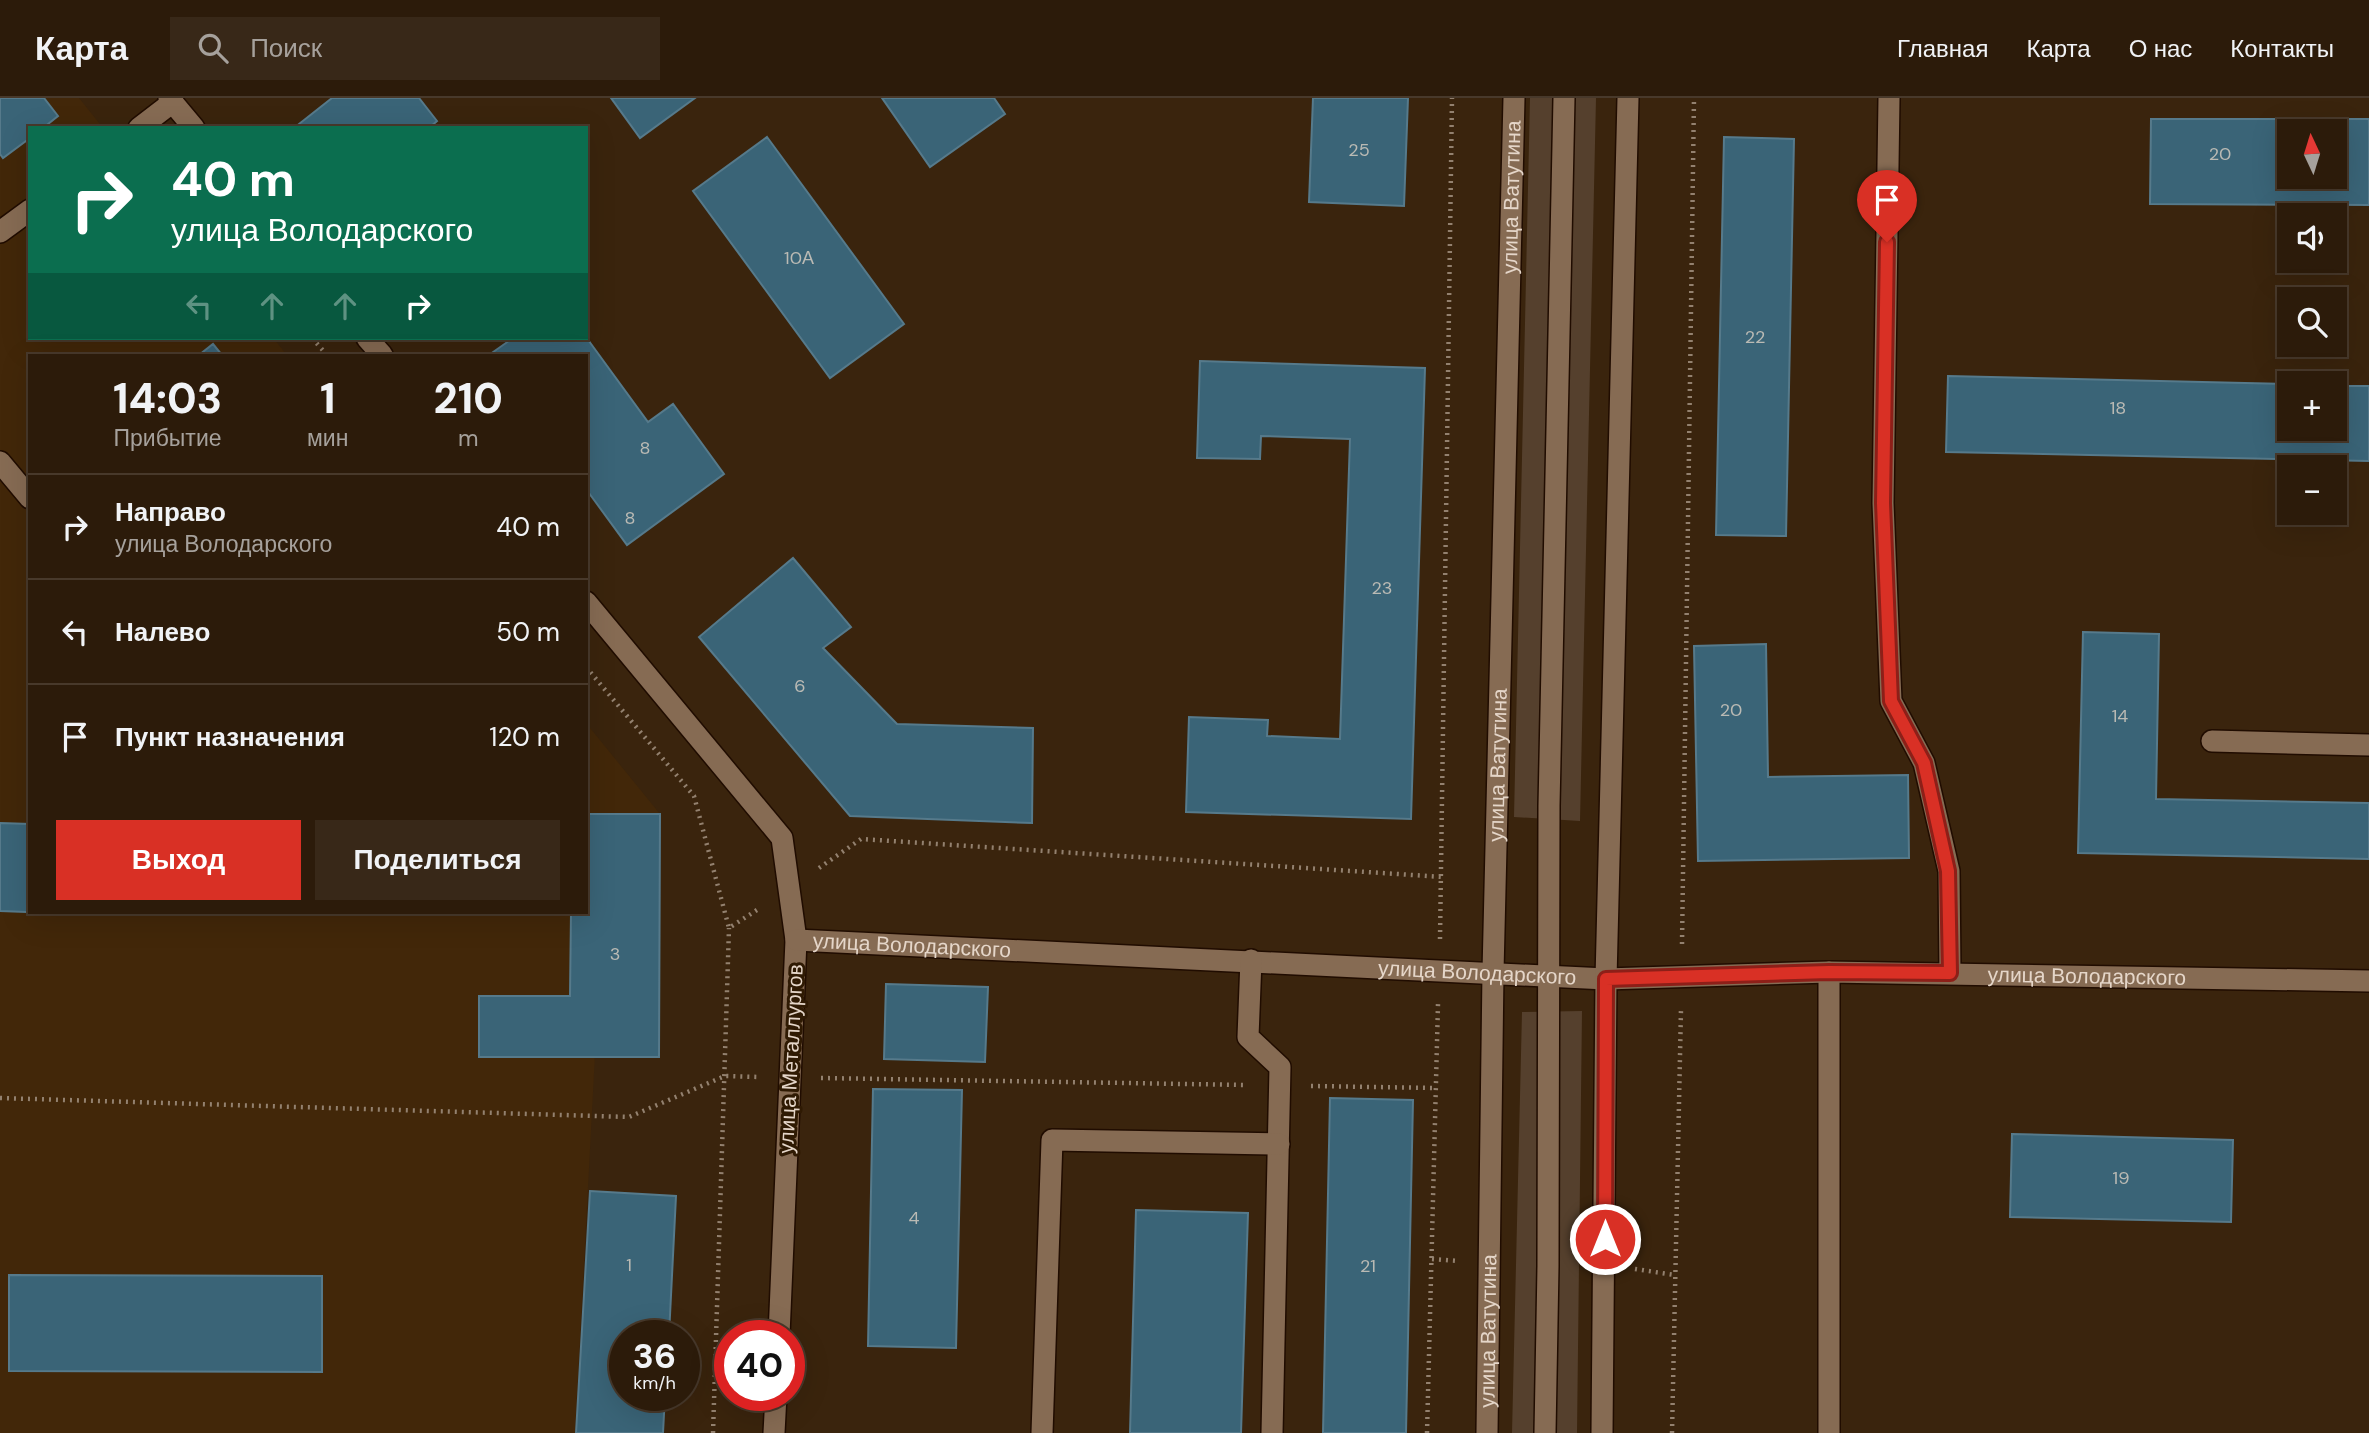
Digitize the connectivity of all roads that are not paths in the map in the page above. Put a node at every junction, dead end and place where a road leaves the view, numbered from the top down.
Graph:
1 (1514, 98) edge
2 (1564, 98) edge
3 (1628, 98) edge
4 (1889, 98) edge
5 (171, 100) edge
6 (141, 126) edge
7 (192, 126) edge
8 (28, 211) edge
9 (0, 232) edge
10 (369, 340) edge
11 (381, 354) edge
12 (0, 462) edge
13 (28, 496) edge
14 (588, 604) edge
15 (2212, 741) dead end
16 (2369, 745) edge
17 (796, 940) junction
18 (1251, 960) junction
19 (1493, 972) junction
20 (1829, 972) junction
21 (1950, 973) junction
22 (1549, 975) junction
23 (1606, 979) junction
24 (2369, 981) edge
25 (1279, 1144) junction
26 (780, 1320) edge
27 (776, 1411) edge
28 (775, 1433) edge
29 (1042, 1433) edge
30 (1272, 1433) edge
31 (1487, 1433) edge
32 (1545, 1433) edge
33 (1602, 1433) edge
34 (1829, 1433) edge

1 - 19 street, улица Ватутина
2 - 22 street
3 - 23 street
4 - 21 street
5 - 6 street
5 - 7 street
8 - 9 street
10 - 11 street
12 - 13 street
14 - 17 street, улица Металлургов
15 - 16 street
17 - 18 street, улица Володарского
17 - 26 street, улица Металлургов
18 - 19 street, улица Володарского
18 - 25 street
19 - 22 street, улица Володарского
19 - 31 street, улица Ватутина
20 - 21 street, улица Володарского
20 - 23 street, улица Володарского
20 - 34 street
21 - 24 street, улица Володарского
22 - 23 street, улица Володарского
22 - 32 street
23 - 33 street
25 - 29 street
25 - 30 street
27 - 28 street

